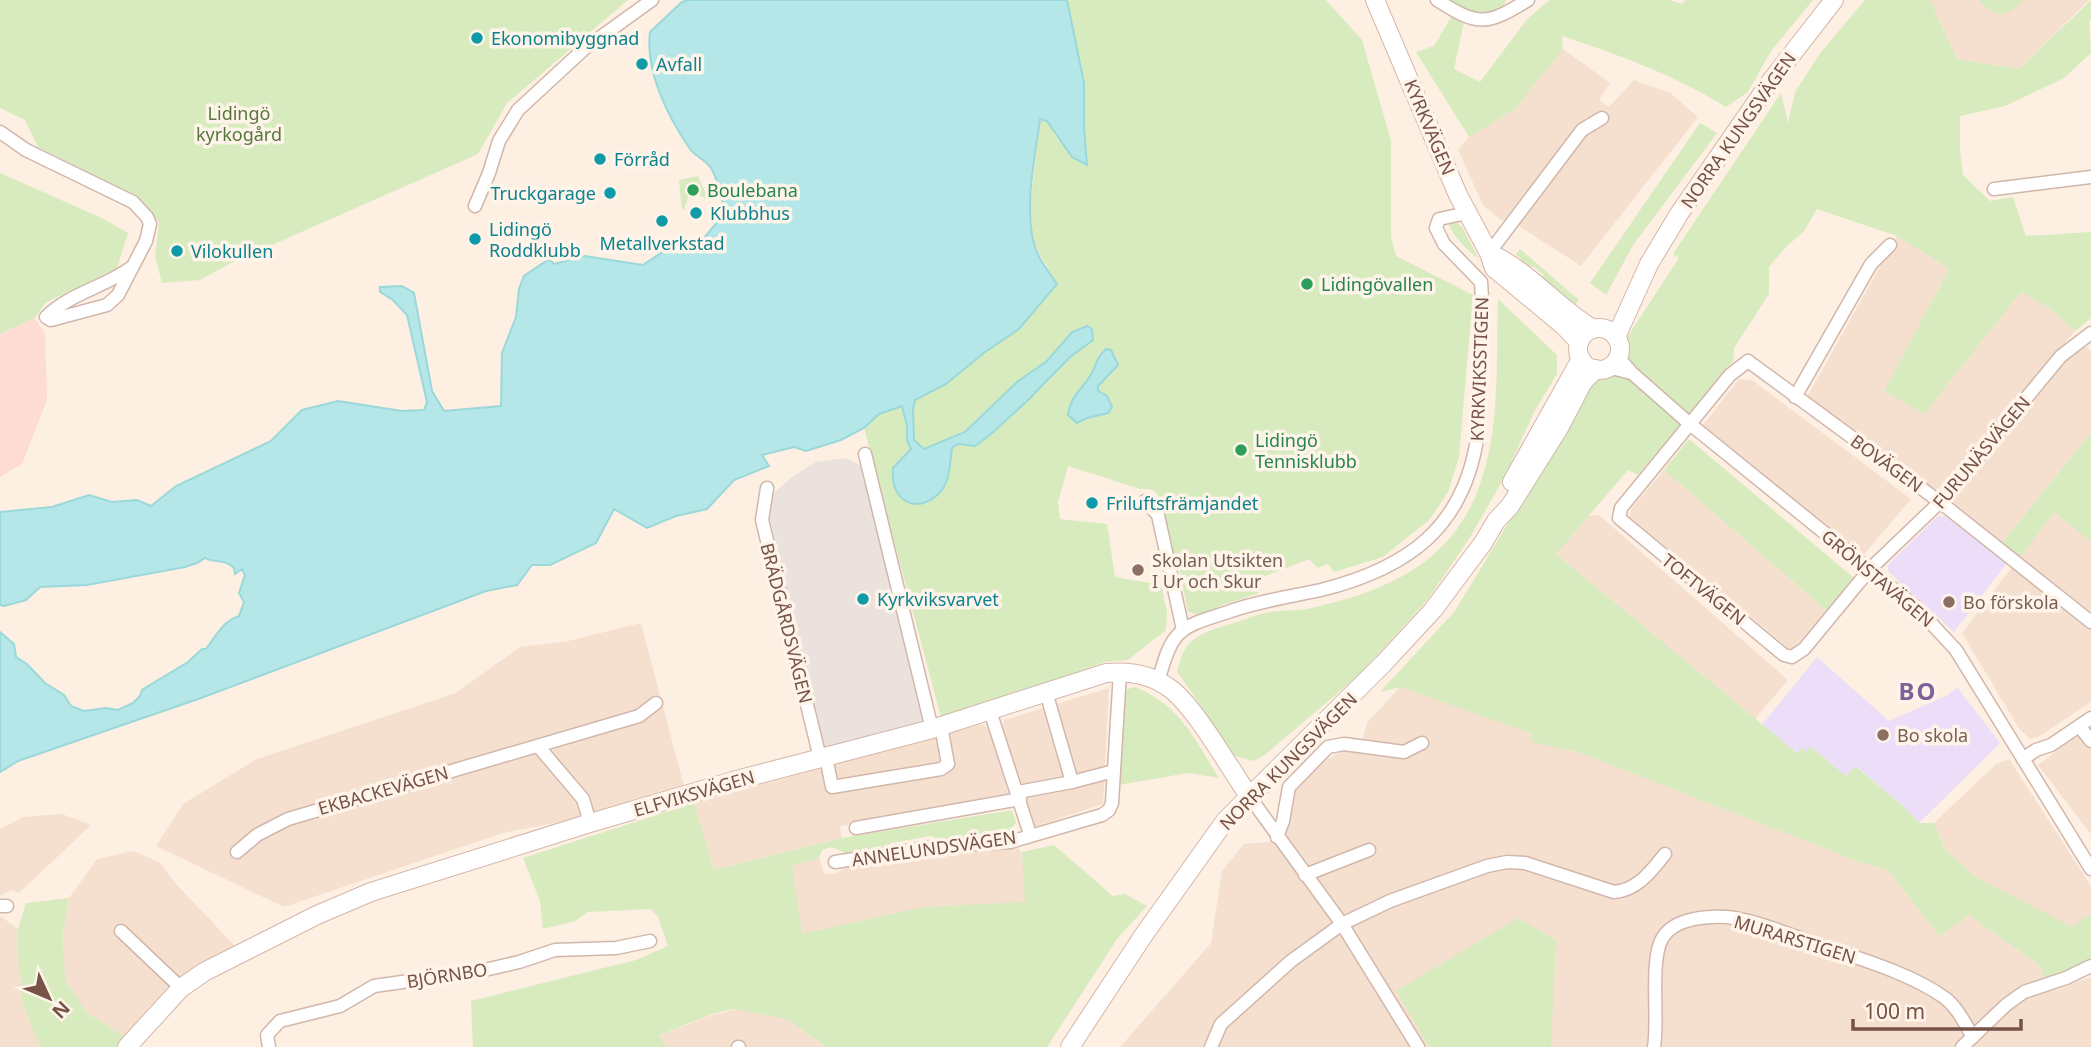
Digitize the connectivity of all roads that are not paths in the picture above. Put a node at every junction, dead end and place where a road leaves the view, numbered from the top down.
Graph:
1 (652, 0) edge
2 (1375, 0) edge
3 (1437, 0) edge
4 (1528, 0) edge
5 (1834, 0) edge
6 (1515, 4) edge
7 (1602, 118) dead end
8 (0, 132) edge
9 (2091, 177) edge
10 (1994, 189) dead end
11 (475, 206) dead end
12 (1467, 213) junction
13 (1890, 245) dead end
14 (1489, 253) junction
15 (1649, 264) junction
16 (132, 267) junction
17 (1595, 328) junction
18 (2091, 333) edge
19 (1616, 337) junction
20 (1580, 351) junction
21 (1607, 364) junction
22 (1795, 397) junction
23 (1690, 424) junction
24 (865, 454) dead end
25 (767, 488) dead end
26 (1145, 501) dead end
27 (1940, 502) junction
28 (1496, 521) junction
29 (1870, 569) junction
30 (2091, 622) edge
31 (1183, 630) junction
32 (1120, 672) junction
33 (1158, 681) junction
34 (1046, 692) junction
35 (656, 702) dead end
36 (990, 711) junction
37 (2091, 718) edge
38 (937, 727) junction
39 (2080, 727) junction
40 (2091, 741) edge
41 (1422, 743) dead end
42 (538, 746) junction
43 (823, 757) junction
44 (2023, 759) junction
45 (1114, 771) junction
46 (1072, 782) junction
47 (1019, 796) junction
48 (1249, 796) junction
49 (590, 822) junction
50 (856, 828) dead end
51 (1030, 834) junction
52 (1277, 836) junction
53 (1369, 850) dead end
54 (237, 852) dead end
55 (1665, 854) dead end
56 (835, 862) dead end
57 (2091, 869) edge
58 (1305, 875) junction
59 (1342, 924) junction
60 (121, 931) dead end
61 (650, 941) dead end
62 (2091, 966) edge
63 (181, 988) junction
64 (1973, 1037) junction
65 (127, 1047) edge
66 (269, 1047) edge
67 (1070, 1047) edge
68 (1210, 1047) edge
69 (1418, 1047) edge
70 (1654, 1047) edge
71 (1962, 1047) edge

1 - 11 street
2 - 12 street, KYRKVÄGEN
3 - 6 street
4 - 6 street
5 - 15 street, NORRA KUNGSVÄGEN
7 - 14 street
8 - 16 street
9 - 10 street
12 - 14 street, KYRKVÄGEN
12 - 31 street, KYRKVIKSSTIGEN
13 - 22 street
14 - 17 street, KYRKVÄGEN
14 - 20 street, KYRKVÄGEN
15 - 17 street, NORRA KUNGSVÄGEN
15 - 19 street, NORRA KUNGSVÄGEN
16 - 16 street
17 - 19 street
17 - 20 street
18 - 27 street, FURUNÄSVÄGEN
19 - 21 street
20 - 21 street
20 - 28 street, NORRA KUNGSVÄGEN
21 - 23 street, GRÖNSTAVÄGEN
21 - 28 street, NORRA KUNGSVÄGEN
22 - 23 street, BOVÄGEN
22 - 27 street, BOVÄGEN
23 - 29 street, GRÖNSTAVÄGEN
23 - 29 street, TOFTVÄGEN
24 - 38 street
25 - 43 street, BRÄDGÅRDSVÄGEN
26 - 31 street
27 - 29 street, FURUNÄSVÄGEN
27 - 30 street, BOVÄGEN
28 - 48 street, NORRA KUNGSVÄGEN
29 - 44 street, GRÖNSTAVÄGEN
31 - 33 street
32 - 33 street, ELFVIKSVÄGEN
32 - 34 street, ELFVIKSVÄGEN
32 - 45 street
33 - 48 street, ELFVIKSVÄGEN
34 - 36 street, ELFVIKSVÄGEN
34 - 46 street
35 - 42 street, EKBACKEVÄGEN
36 - 38 street, ELFVIKSVÄGEN
36 - 47 street, ANNELUNDSVÄGEN
37 - 39 street
38 - 43 street, ELFVIKSVÄGEN
38 - 43 street, BRÄDGÅRDSVÄGEN
39 - 40 street
39 - 44 street
41 - 52 street
42 - 49 street
42 - 54 street, EKBACKEVÄGEN
43 - 49 street, ELFVIKSVÄGEN
44 - 57 street, GRÖNSTAVÄGEN
45 - 46 street
45 - 51 street
46 - 47 street
47 - 50 street
47 - 51 street, ANNELUNDSVÄGEN
48 - 52 street
48 - 67 street, NORRA KUNGSVÄGEN
49 - 63 street, ELFVIKSVÄGEN
51 - 56 street, ANNELUNDSVÄGEN
52 - 58 street
53 - 58 street
55 - 59 street
58 - 59 street
59 - 68 street
59 - 69 street
60 - 63 street
61 - 66 street, BJÖRNBO
62 - 64 street
63 - 65 street, ELFVIKSVÄGEN
64 - 70 street, MURARSTIGEN
64 - 71 street

